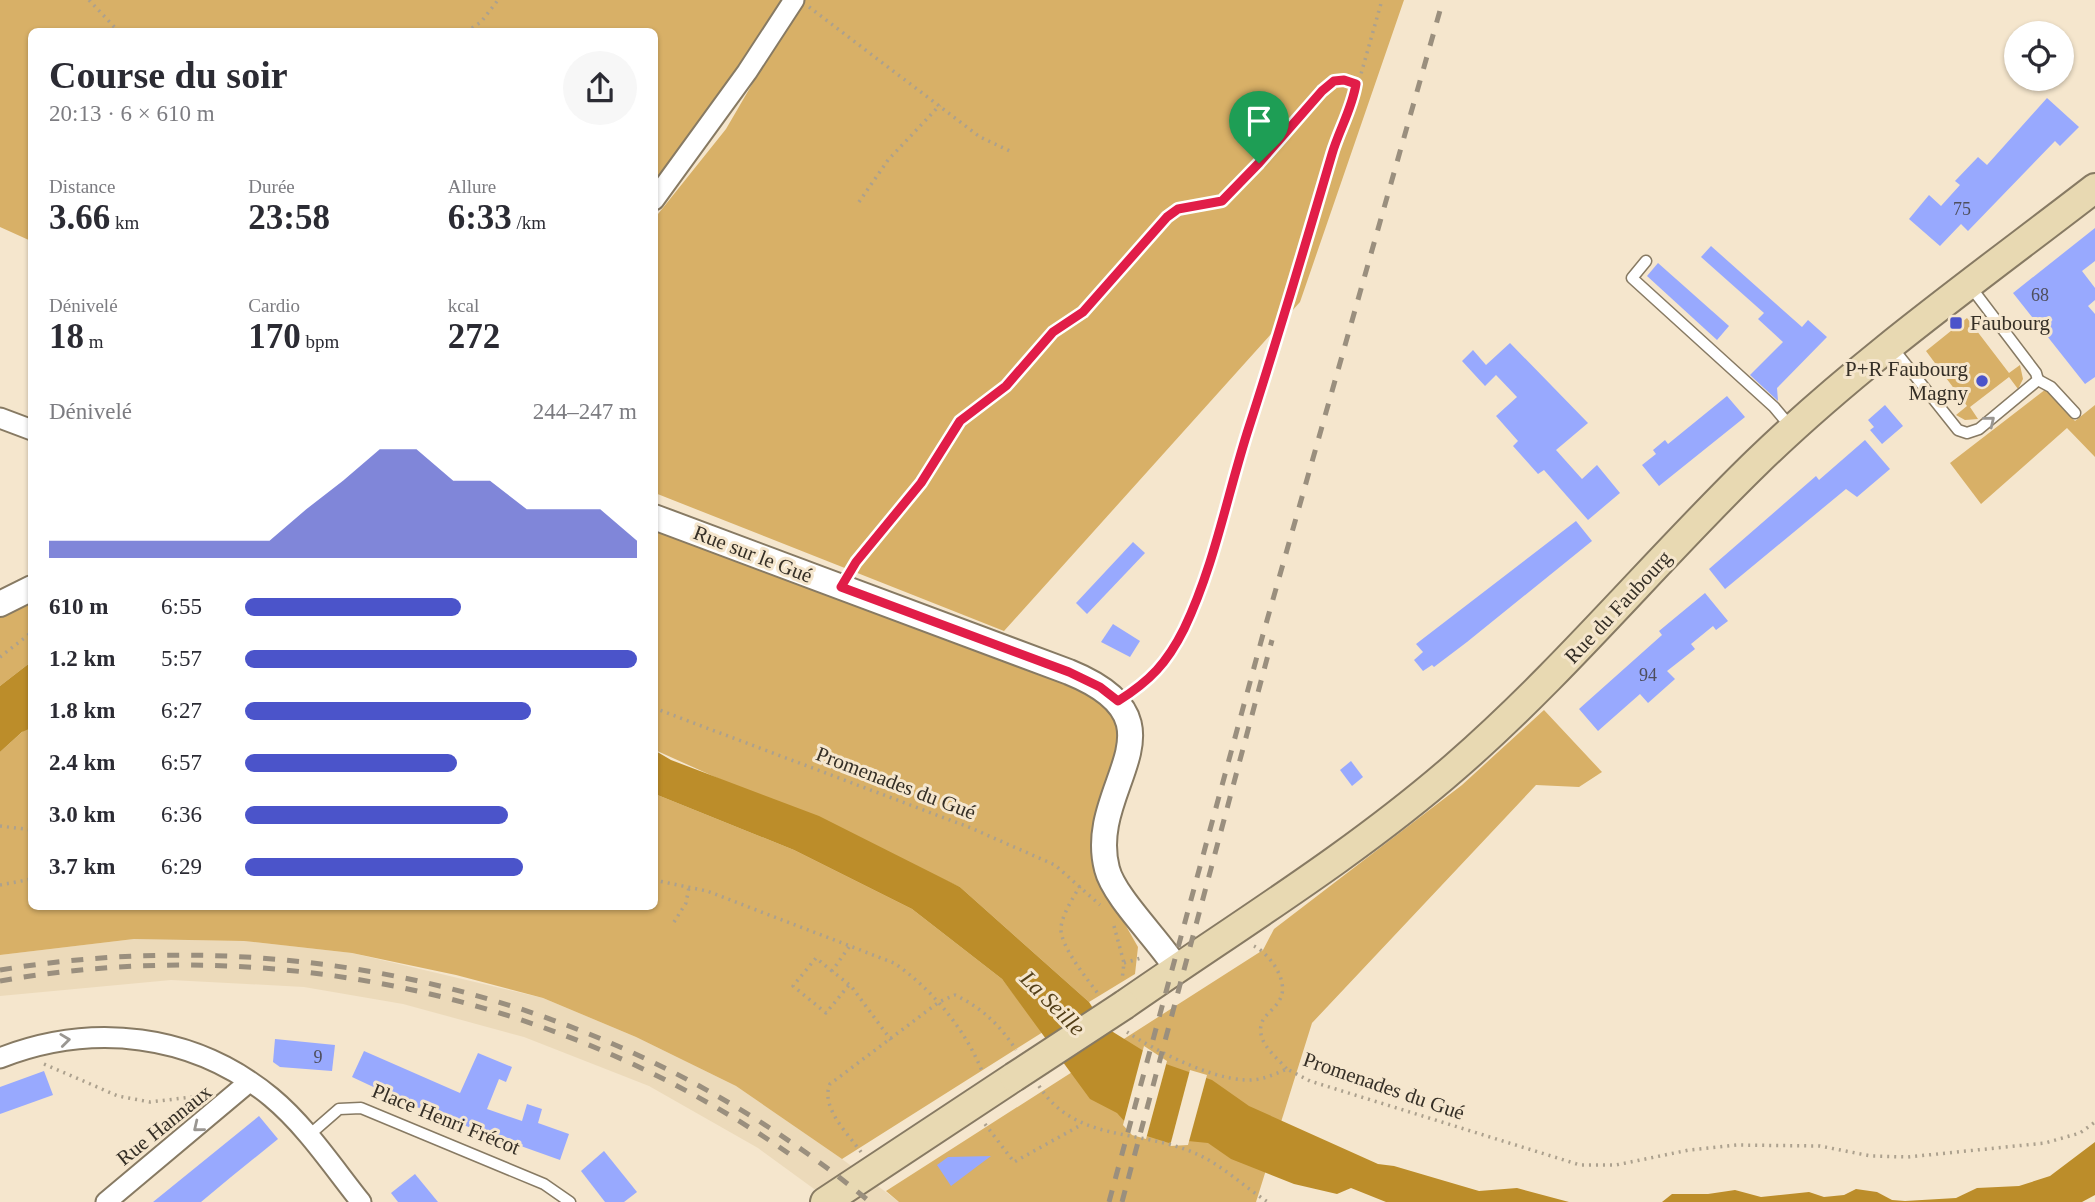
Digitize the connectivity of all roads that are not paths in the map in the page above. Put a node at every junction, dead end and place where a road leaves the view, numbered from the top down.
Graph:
1 (800, 3) edge
2 (2095, 188) edge
3 (658, 194) edge
4 (1646, 261) dead end
5 (1970, 285) junction
6 (1892, 346) junction
7 (2038, 380) junction
8 (2075, 413) dead end
9 (0, 418) edge
10 (28, 428) edge
11 (1792, 429) junction
12 (658, 518) edge
13 (28, 590) edge
14 (0, 604) edge
15 (1177, 969) junction
16 (8, 1055) edge
17 (249, 1082) junction
18 (308, 1136) junction
19 (106, 1202) edge
20 (361, 1202) edge
21 (570, 1202) edge
22 (825, 1202) edge

1 - 3 street
2 - 5 main road, Rue du Faubourg
4 - 11 lane
5 - 6 main road, Rue du Faubourg
5 - 7 lane
6 -> 7 lane
6 - 11 main road, Rue du Faubourg
7 - 8 lane
9 - 10 street
11 - 15 main road, Rue du Faubourg
12 - 15 street, Rue sur le Gué
13 - 14 street
15 - 22 main road, Rue du Faubourg, bridge
16 -> 17 street
17 - 18 street
17 -> 19 street, Rue Hannaux
18 - 20 street
18 - 21 lane, Place Henri Frécot

